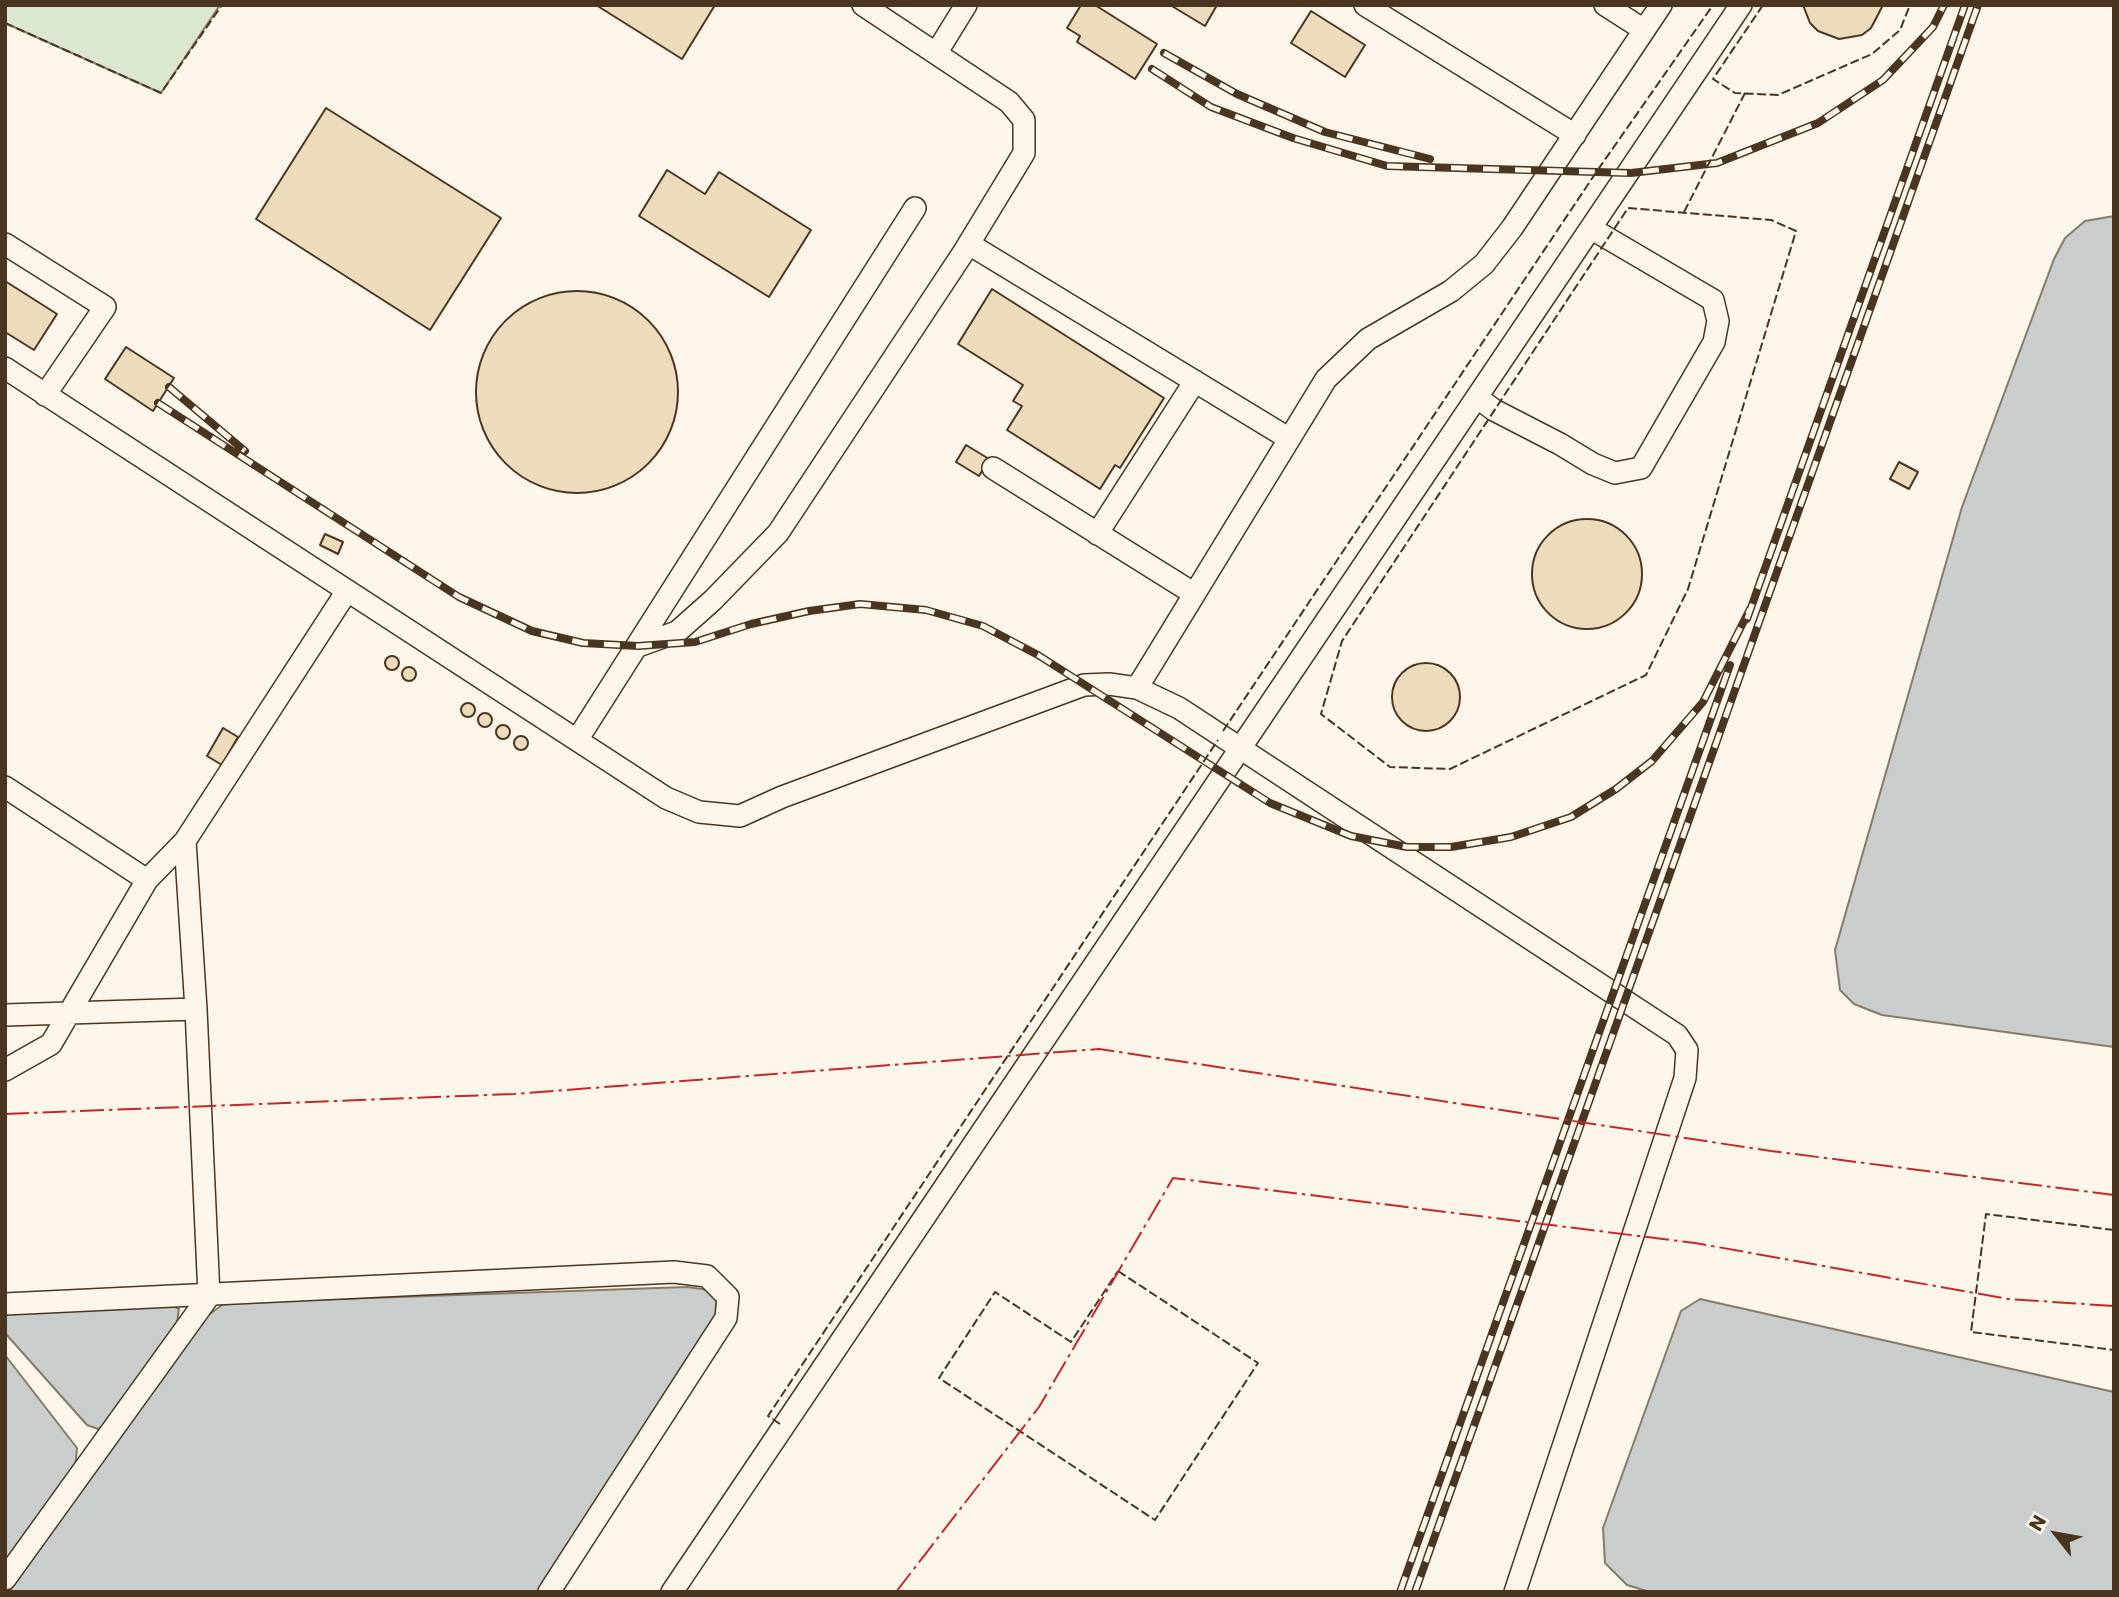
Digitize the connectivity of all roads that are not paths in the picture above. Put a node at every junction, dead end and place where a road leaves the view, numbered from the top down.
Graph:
1 (863, 5) edge
2 (966, 5) edge
3 (1365, 5) edge
4 (1605, 5) edge
5 (1661, 5) edge
6 (1741, 5) edge
7 (1644, 30) junction
8 (937, 52) junction
9 (1575, 135) junction
10 (915, 208) dead end
11 (1592, 229) junction
12 (5, 244) edge
13 (969, 244) junction
14 (5, 368) edge
15 (1195, 381) junction
16 (46, 395) junction
17 (1478, 398) junction
18 (1288, 438) junction
19 (993, 468) dead end
20 (1097, 534) junction
21 (347, 591) junction
22 (1193, 593) junction
23 (638, 646) junction
24 (1137, 688) junction
25 (577, 740) junction
26 (1241, 751) junction
27 (5, 787) edge
28 (185, 841) junction
29 (148, 880) junction
30 (196, 1009) junction
31 (69, 1013) junction
32 (5, 1015) edge
33 (5, 1070) edge
34 (209, 1296) junction
35 (5, 1304) edge
36 (5, 1579) edge
37 (549, 1592) edge
38 (673, 1592) edge
39 (1515, 1592) edge

1 - 8 lane
2 - 8 lane
3 - 9 lane
4 - 7 lane
5 - 7 lane
6 - 11 lane
7 - 9 lane
8 - 13 lane
9 - 18 lane
10 - 23 lane
11 - 17 lane
11 - 17 lane
12 - 16 lane
13 - 15 lane
13 - 23 lane
14 - 16 lane
15 - 18 lane
15 - 20 lane
16 - 21 lane
17 - 26 lane
18 - 22 lane
19 - 20 lane
20 - 22 lane
21 - 25 lane
21 - 28 lane
22 - 24 lane
23 - 25 lane
24 - 25 lane
24 - 26 lane
26 - 38 lane
26 - 39 lane
27 - 29 lane
28 - 29 lane
28 - 30 lane
29 - 31 lane
30 - 31 lane
30 - 34 lane
31 - 32 lane
31 - 33 lane
34 - 35 lane
34 - 36 lane
34 - 37 lane

